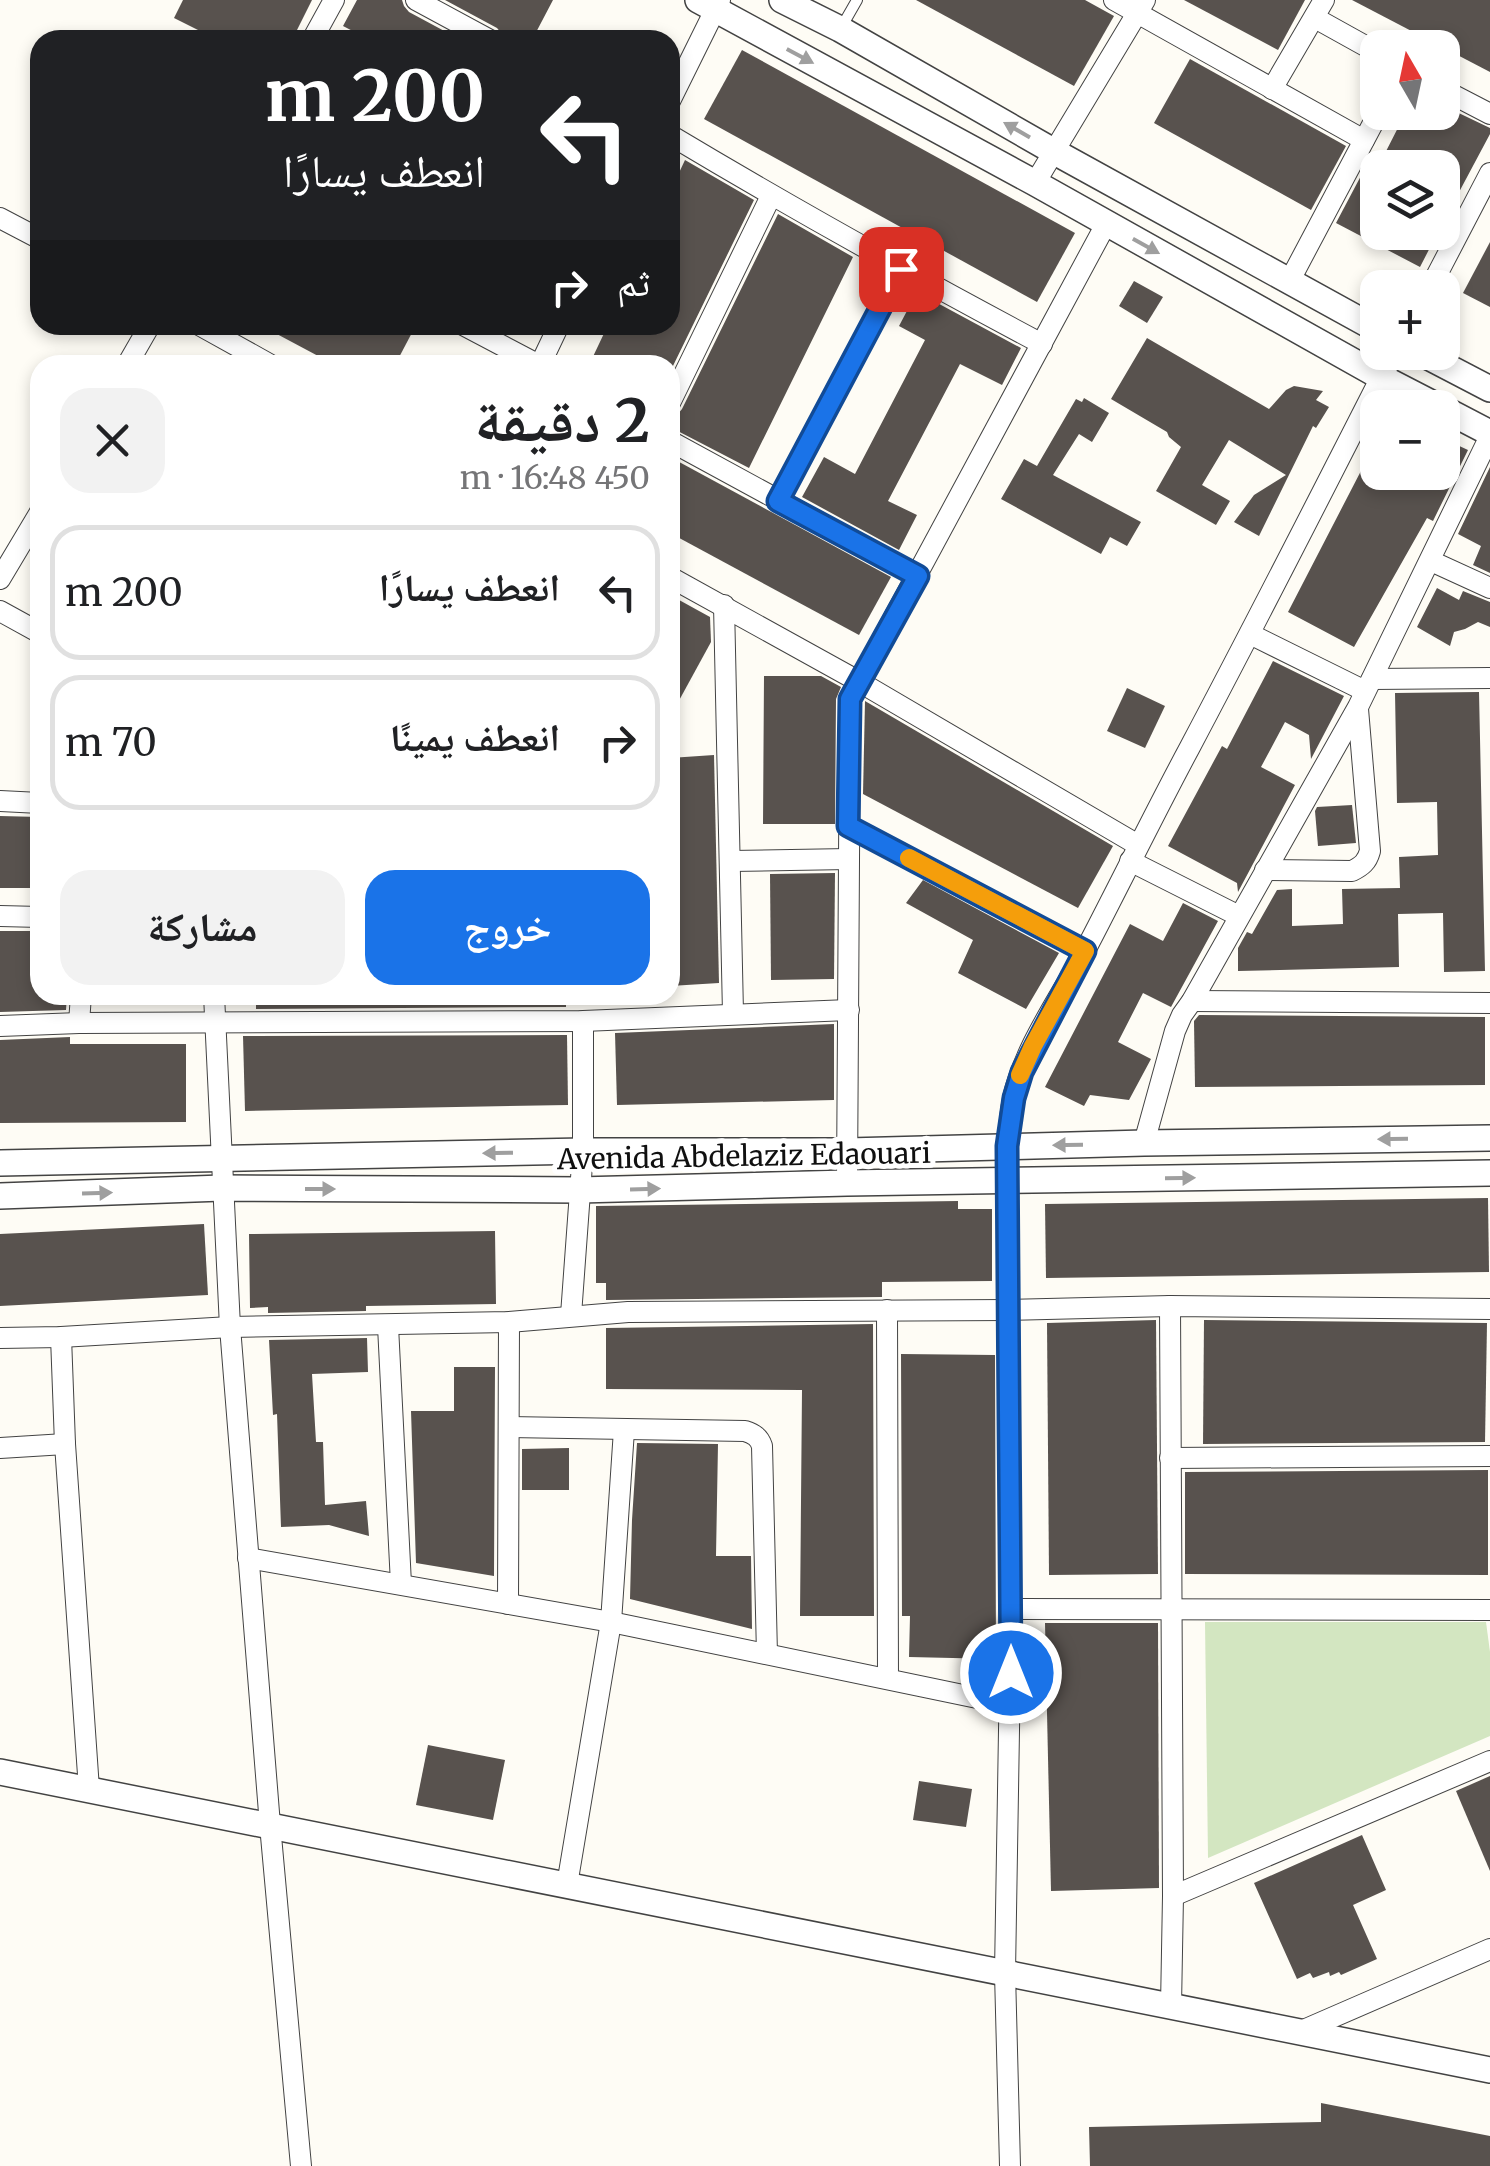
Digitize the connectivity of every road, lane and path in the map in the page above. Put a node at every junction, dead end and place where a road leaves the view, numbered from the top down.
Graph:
1 (334, 0) edge
2 (416, 0) edge
3 (782, 0) edge
4 (857, 0) edge
5 (1114, 0) edge
6 (711, 3) edge
7 (1142, 6) edge
8 (1320, 9) edge
9 (840, 28) junction
10 (318, 30) edge
11 (472, 30) edge
12 (1360, 39) edge
13 (680, 77) edge
14 (1272, 89) junction
15 (1460, 98) edge
16 (1490, 114) edge
17 (1370, 130) edge
18 (680, 140) edge
19 (1364, 140) junction
20 (1053, 151) junction
21 (1490, 173) edge
22 (1034, 183) junction
23 (771, 196) junction
24 (0, 218) edge
25 (1106, 224) junction
26 (30, 234) edge
27 (901, 269) junction
28 (1439, 270) edge
29 (1290, 280) junction
30 (1360, 320) edge
31 (217, 335) edge
32 (482, 335) edge
33 (1042, 344) junction
34 (254, 355) edge
35 (520, 355) edge
36 (1385, 370) edge
37 (1454, 370) edge
38 (1381, 377) junction
39 (680, 382) edge
40 (1490, 389) edge
41 (1407, 390) edge
42 (1460, 418) edge
43 (1490, 434) edge
44 (680, 447) edge
45 (778, 501) junction
46 (30, 529) edge
47 (1431, 560) junction
48 (918, 576) junction
49 (0, 580) edge
50 (680, 583) edge
51 (1490, 588) edge
52 (724, 605) junction
53 (0, 611) edge
54 (30, 628) edge
55 (1250, 634) junction
56 (1490, 678) edge
57 (858, 681) junction
58 (1365, 692) junction
59 (0, 801) edge
60 (30, 802) edge
61 (848, 826) junction
62 (1134, 853) junction
63 (849, 860) junction
64 (731, 861) junction
65 (1265, 870) junction
66 (0, 916) edge
67 (1239, 916) junction
68 (30, 917) edge
69 (1085, 951) junction
70 (1192, 1001) junction
71 (1490, 1002) edge
72 (81, 1005) edge
73 (215, 1005) edge
74 (849, 1010) junction
75 (733, 1014) junction
76 (584, 1020) junction
77 (80, 1024) junction
78 (216, 1024) junction
79 (0, 1026) edge
80 (1490, 1138) edge
81 (1144, 1143) junction
82 (1007, 1146) junction
83 (582, 1151) junction
84 (848, 1151) junction
85 (221, 1157) junction
86 (0, 1163) edge
87 (1490, 1172) edge
88 (1007, 1182) junction
89 (847, 1183) junction
90 (222, 1188) junction
91 (579, 1190) junction
92 (0, 1196) edge
93 (1170, 1306) junction
94 (1490, 1309) edge
95 (887, 1310) junction
96 (1008, 1310) junction
97 (571, 1315) junction
98 (509, 1322) junction
99 (388, 1326) junction
100 (230, 1327) junction
101 (61, 1337) junction
102 (0, 1338) edge
103 (509, 1426) junction
104 (624, 1430) junction
105 (65, 1444) junction
106 (0, 1448) edge
107 (1490, 1456) edge
108 (1170, 1458) junction
109 (248, 1558) junction
110 (400, 1584) junction
111 (508, 1604) junction
112 (1011, 1609) junction
113 (1170, 1610) junction
114 (1490, 1610) edge
115 (611, 1622) junction
116 (767, 1654) junction
117 (888, 1678) junction
118 (1011, 1705) junction
119 (1490, 1761) edge
120 (0, 1772) edge
121 (89, 1790) junction
122 (270, 1826) junction
123 (567, 1885) junction
124 (1173, 1896) junction
125 (1490, 1949) edge
126 (1005, 1973) junction
127 (1170, 2006) junction
128 (1299, 2032) junction
129 (1490, 2070) edge
130 (302, 2166) edge
131 (1010, 2166) edge

1 - 10 street
2 - 11 street
3 - 9 street
4 - 9 lane
5 - 7 street
6 - 13 street
6 -> 22 street
7 - 14 street
7 - 20 street
8 - 12 street
8 - 14 street
20 -> 9 street
14 - 19 street
15 - 16 street
17 - 19 street
18 - 23 street
19 - 29 street
20 - 22 street
20 - 29 street
21 - 28 street
22 - 25 street
23 - 27 street
23 - 39 street
24 - 26 street
25 - 33 street
25 -> 38 street
27 - 33 street
27 - 45 street
29 - 30 street
31 - 34 street
32 - 35 street
33 - 48 street
36 - 38 street
37 - 40 street
38 - 41 street
38 - 55 street
42 - 43 street
43 - 47 street
44 - 45 street
45 - 48 street
46 - 49 street
47 - 51 street
47 - 58 street
48 - 57 street
50 - 52 street
52 - 57 street
52 - 64 street
53 - 54 street
55 - 58 street
55 - 62 street
56 - 58 street
57 - 61 street
57 - 62 street
58 - 65 street
58 - 65 street
59 - 60 street
61 - 63 street
61 - 69 street
62 - 67 street
62 - 69 street
63 - 64 street
63 - 74 street
64 - 75 street
65 - 67 street
66 - 68 street
67 - 70 street
69 - 82 street
70 - 71 street
70 - 81 street
72 - 77 street
73 - 78 street
74 - 75 street
74 - 84 street
75 - 76 street
76 - 78 street
76 - 83 street
77 - 78 street
77 - 79 street
78 - 85 street
80 -> 81 street, Avenida Abdelaziz Edaouari
81 -> 82 street, Avenida Abdelaziz Edaouari
82 - 84 street, Avenida Abdelaziz Edaouari
82 - 88 street
83 - 84 street, Avenida Abdelaziz Edaouari
83 -> 85 street, Avenida Abdelaziz Edaouari
83 - 91 street
84 - 89 street
85 - 86 street, Avenida Abdelaziz Edaouari
85 - 90 street
88 -> 87 street, Avenida Abdelaziz Edaouari
88 - 89 street, Avenida Abdelaziz Edaouari
88 - 96 street
91 -> 89 street, Avenida Abdelaziz Edaouari
90 -> 91 street, Avenida Abdelaziz Edaouari
92 -> 90 street, Avenida Abdelaziz Edaouari
90 - 100 street
91 - 97 street
93 - 94 street
93 - 96 street
93 - 108 street
95 - 96 street
95 - 97 street
95 - 117 street
96 - 112 street
97 - 98 street
98 - 99 street
98 - 103 street
99 - 100 street
99 - 110 street
100 - 101 street
100 - 109 street
101 - 102 street
101 - 105 street
103 - 104 street
103 - 111 street
104 - 115 street
104 - 116 street
105 - 106 street
105 - 121 street
107 - 108 street
108 - 113 street
109 - 110 street
109 - 122 street
110 - 111 street
111 - 115 street
112 - 113 street
112 - 118 street
113 - 114 street
113 - 124 street
115 - 116 street
115 - 123 street
116 - 117 street
117 - 118 street
118 - 126 street
119 - 124 street
120 - 121 street
121 - 122 street
122 - 123 street
122 - 130 street
123 - 126 street
124 - 127 street
125 - 128 street
126 - 127 street
126 - 131 street
127 - 128 street
128 - 129 street

